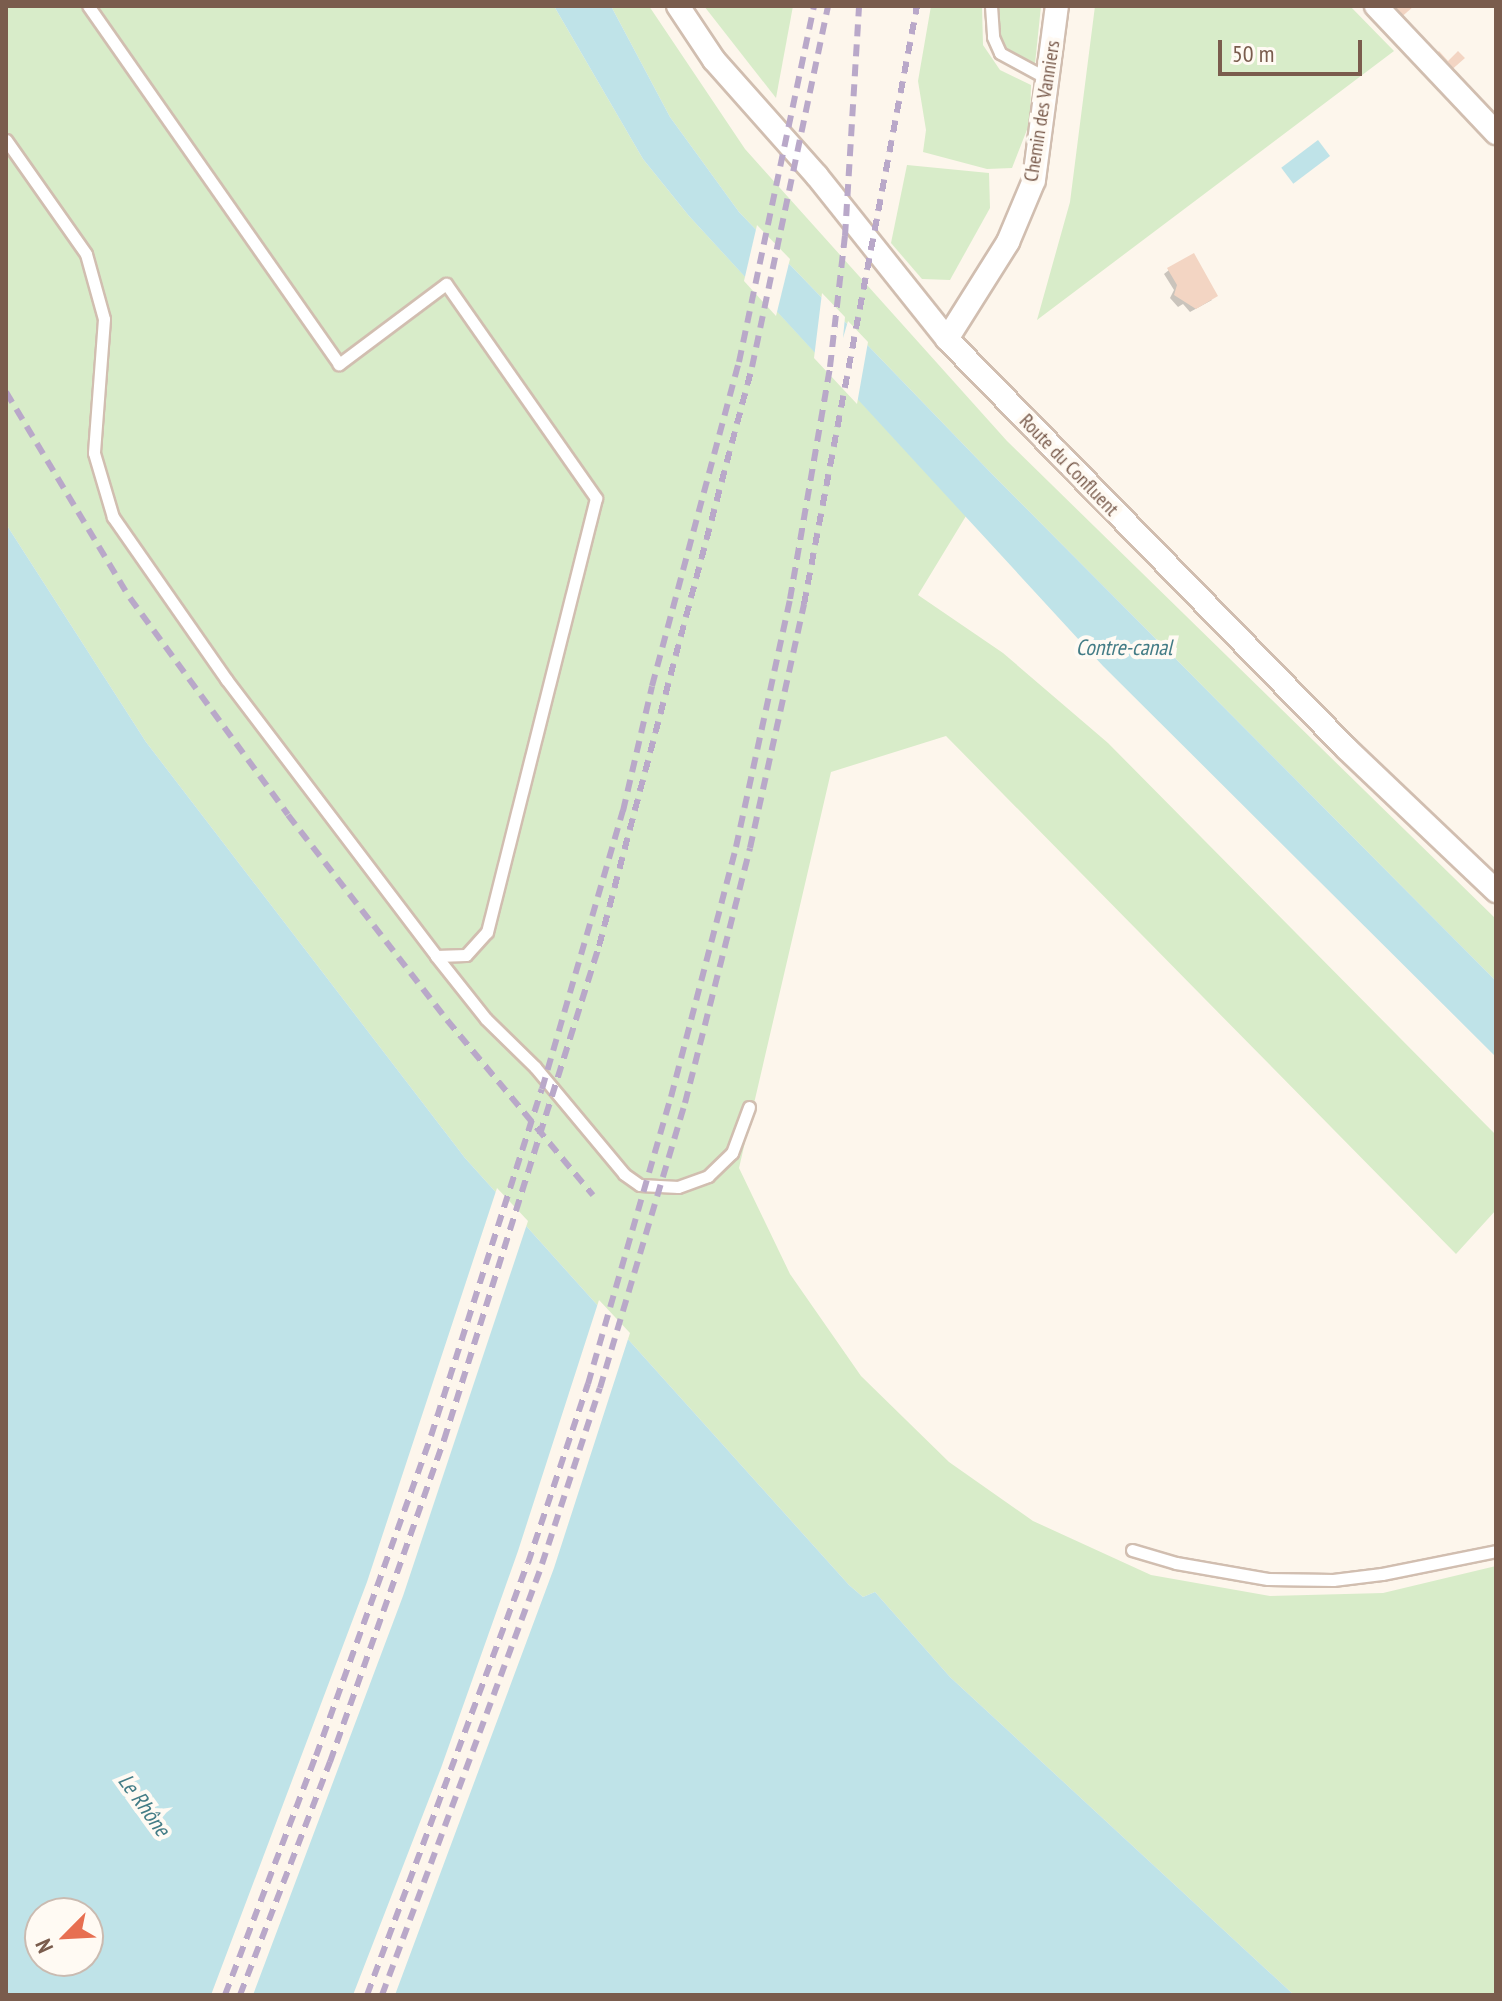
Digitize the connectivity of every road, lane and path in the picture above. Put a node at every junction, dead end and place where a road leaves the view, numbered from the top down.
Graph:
1 (88, 6) edge
2 (678, 6) edge
3 (991, 6) edge
4 (1057, 6) edge
5 (1376, 6) edge
6 (1050, 80) junction
7 (1496, 133) edge
8 (6, 140) edge
9 (947, 339) junction
10 (1496, 891) edge
11 (436, 956) junction
12 (749, 1107) dead end
13 (1132, 1550) dead end
14 (1496, 1551) edge

1 - 11 lane
2 - 9 street, Route du Confluent
3 - 6 lane
4 - 6 street, Chemin des Vanniers
5 - 7 street
6 - 9 street, Chemin des Vanniers
8 - 11 lane
9 - 10 street, Route du Confluent
11 - 12 lane
13 - 14 lane

